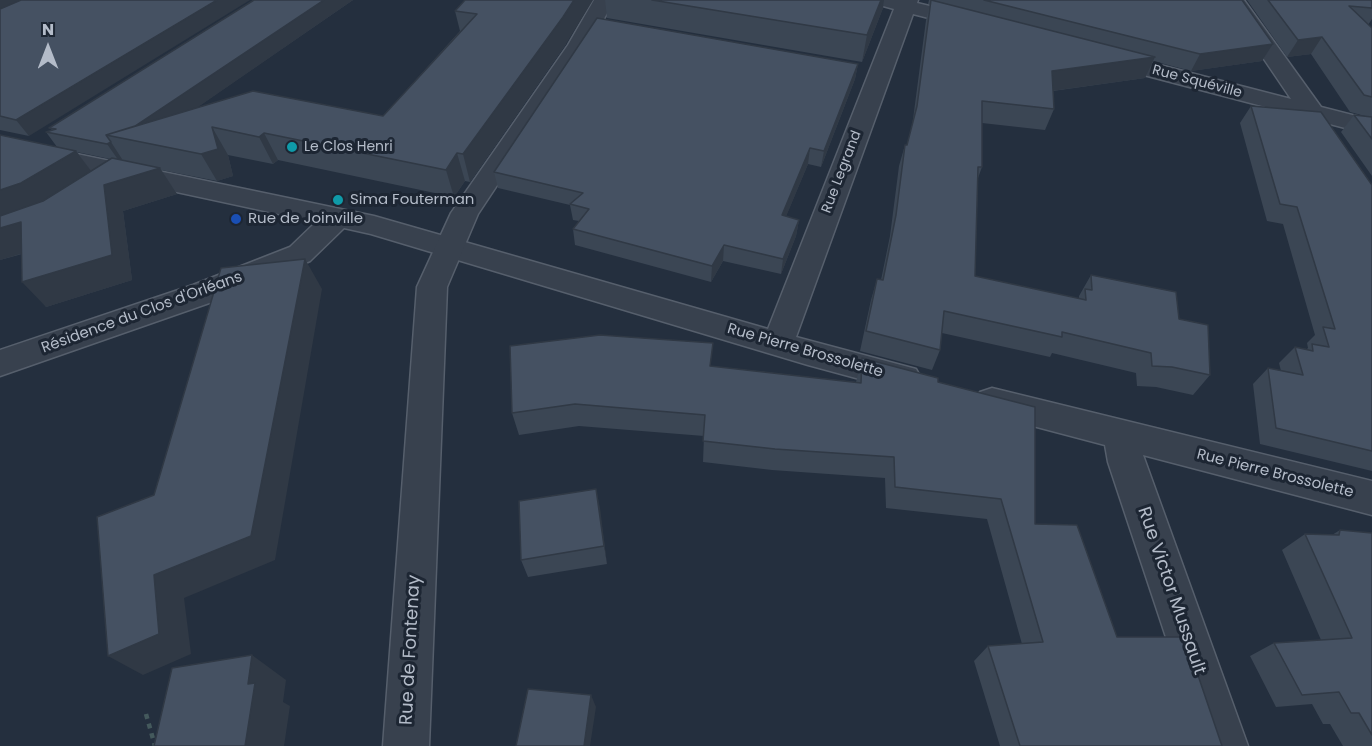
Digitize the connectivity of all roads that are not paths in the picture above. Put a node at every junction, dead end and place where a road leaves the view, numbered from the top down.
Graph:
1 (604, 0) edge
2 (1234, 0) edge
3 (899, 2) edge
4 (591, 24) junction
5 (616, 29) edge
6 (994, 29) edge
7 (1086, 53) edge
8 (1312, 112) junction
9 (1372, 128) edge
10 (1332, 142) edge
11 (0, 146) edge
12 (127, 171) junction
13 (90, 194) edge
14 (338, 217) junction
15 (449, 247) junction
16 (778, 343) junction
17 (0, 363) edge
18 (934, 386) edge
19 (969, 395) edge
20 (1121, 435) junction
21 (1372, 498) edge
22 (406, 746) edge
23 (1225, 746) edge

1 - 4 street
2 - 8 street
3 - 6 street
3 - 16 street, Rue Legrand
4 - 5 street
4 - 15 street
7 - 8 street, Rue Squéville
8 - 9 street, Rue Squéville
8 - 10 street
11 - 12 street, Rue Pierre Brossolette
12 - 13 street
12 - 14 street, Rue Pierre Brossolette
14 - 15 street, Rue Pierre Brossolette
14 - 17 street, Résidence du Clos d'Orléans
15 - 16 street, Rue Pierre Brossolette
15 - 22 street, Rue de Fontenay
16 - 18 street, Rue Pierre Brossolette
19 - 20 street, Rue Pierre Brossolette
20 - 21 street, Rue Pierre Brossolette
20 - 23 street, Rue Victor Mussault

